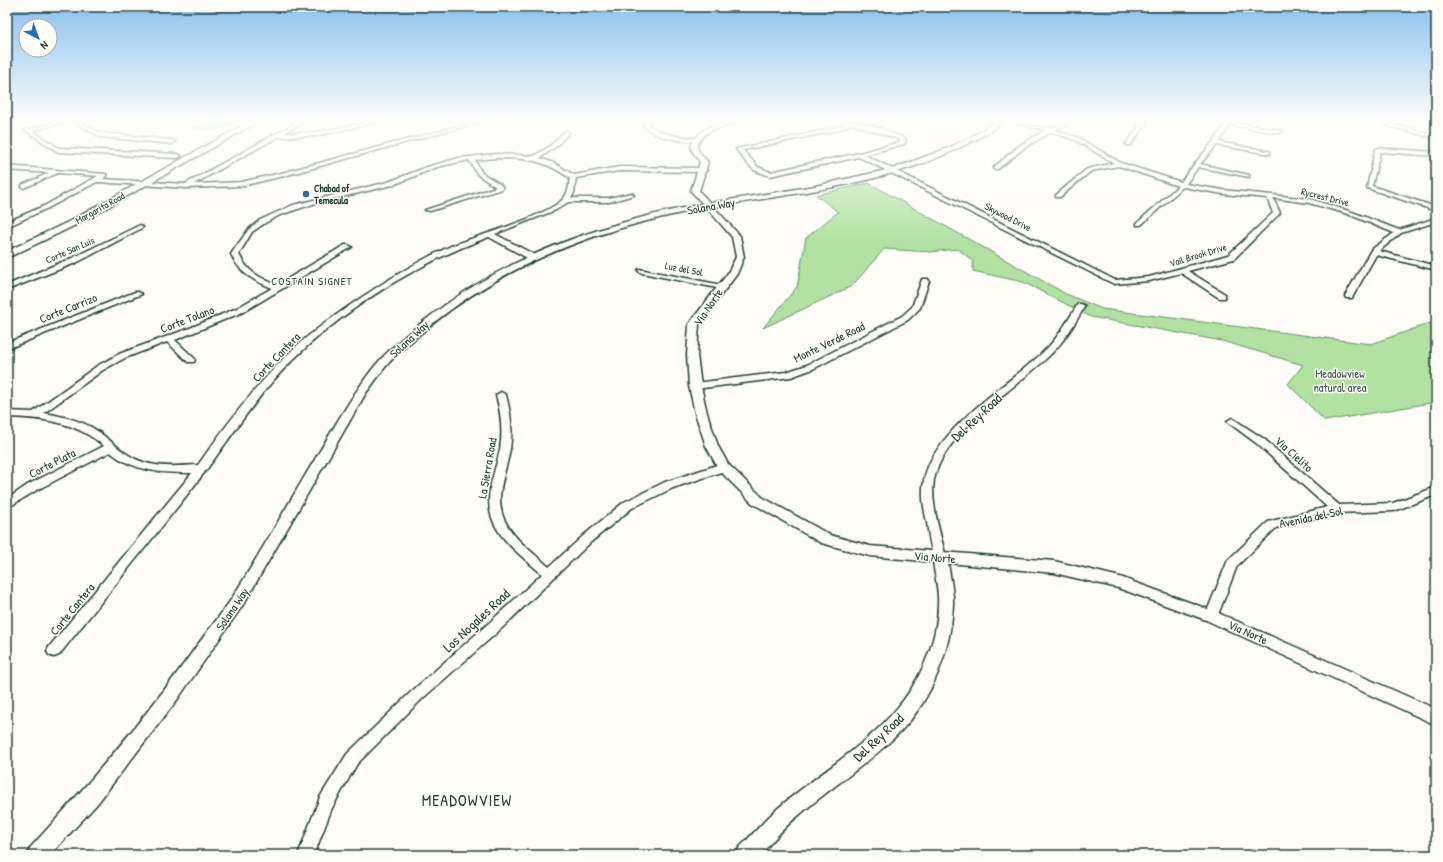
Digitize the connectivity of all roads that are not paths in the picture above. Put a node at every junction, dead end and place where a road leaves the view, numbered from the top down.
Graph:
1 (167, 162) edge
2 (181, 162) edge
3 (227, 162) edge
4 (326, 162) edge
5 (451, 162) edge
6 (473, 162) edge
7 (545, 162) edge
8 (704, 162) edge
9 (751, 162) edge
10 (823, 162) edge
11 (877, 162) edge
12 (915, 162) edge
13 (1001, 162) edge
14 (1116, 162) edge
15 (1199, 162) edge
16 (1375, 162) edge
17 (1119, 164) junction
18 (1196, 165) junction
19 (7, 168) edge
20 (996, 168) dead end
21 (704, 170) junction
22 (893, 170) junction
23 (58, 171) junction
24 (1247, 176) dead end
25 (572, 177) junction
26 (96, 180) junction
27 (132, 183) junction
28 (143, 183) junction
29 (1182, 185) junction
30 (24, 186) dead end
31 (186, 186) junction
32 (631, 195) dead end
33 (1058, 196) dead end
34 (1268, 196) junction
35 (568, 200) junction
36 (707, 206) junction
37 (428, 210) dead end
38 (1436, 210) edge
39 (1436, 220) edge
40 (7, 224) edge
41 (1139, 224) dead end
42 (140, 227) dead end
43 (1399, 232) junction
44 (489, 234) junction
45 (348, 247) dead end
46 (7, 248) edge
47 (1374, 252) junction
48 (7, 255) edge
49 (532, 257) junction
50 (1436, 268) edge
51 (1182, 270) junction
52 (642, 271) dead end
53 (925, 281) dead end
54 (1114, 282) joint
55 (722, 287) junction
56 (7, 288) edge
57 (278, 288) junction
58 (138, 294) dead end
59 (1222, 296) dead end
60 (1349, 296) dead end
61 (1081, 306) dead end
62 (169, 339) junction
63 (7, 346) edge
64 (191, 360) dead end
65 (695, 386) junction
66 (501, 395) dead end
67 (7, 414) edge
68 (37, 414) junction
69 (1232, 421) dead end
70 (111, 447) junction
71 (724, 467) junction
72 (201, 469) junction
73 (1436, 491) edge
74 (7, 504) edge
75 (1336, 509) junction
76 (940, 558) junction
77 (549, 574) junction
78 (1211, 616) junction
79 (54, 651) dead end
80 (1436, 717) edge
81 (37, 855) edge
82 (306, 855) edge
83 (746, 855) edge

1 - 27 main road, Margarita Road
2 - 28 main road, Margarita Road
3 - 31 street
4 - 31 street
5 - 57 street
6 - 37 street
7 - 25 street
8 - 21 street
9 - 10 street
11 - 22 street, Skywood Drive
12 - 22 street, Solana Way
13 - 20 street
14 - 17 street, Rycrest Drive
15 - 18 street
16 - 38 street
17 - 29 street, Rycrest Drive
17 - 33 street
18 - 24 street
18 - 29 street
19 - 23 street
21 - 25 street
21 - 36 street, Via Norte
22 - 36 street, Solana Way
22 - 54 street, Skywood Drive
23 - 26 street
23 - 30 street
25 - 35 street
26 - 27 street
26 - 40 street
27 - 28 street
27 - 46 main road, Margarita Road
28 - 31 street
28 - 48 main road, Margarita Road
29 - 34 street, Rycrest Drive
29 - 41 street
32 - 35 street
34 - 43 street, Rycrest Drive
34 - 51 street, Vail Brook Drive
35 - 44 street, Corte Cantera
36 - 49 street, Solana Way
36 - 55 street, Via Norte
39 - 43 street
42 - 56 street, Corte San Luis
43 - 47 street
44 - 49 street
44 - 72 street, Corte Cantera
45 - 57 street, Corte Tolano
47 - 50 street
47 - 60 street
49 - 81 street, Solana Way
51 - 54 street, Vail Brook Drive
51 - 59 street
52 - 55 street, Luz del Sol
53 - 65 street, Monte Verde Road
55 - 65 street, Via Norte
57 - 62 street, Corte Tolano
58 - 63 street, Corte Carrizo
61 - 76 street, Del Rey Road
62 - 64 street
62 - 68 street, Corte Tolano
65 - 71 street, Via Norte
66 - 77 street, La Sierra Road
67 - 68 street
68 - 70 street
69 - 75 street, Via Cielito
70 - 72 street
70 - 74 street, Corte Plata
71 - 76 street, Via Norte
71 - 77 street, Los Nogales Road
72 - 79 street, Corte Cantera
73 - 75 street, Avenida del Sol
75 - 78 street, Avenida del Sol
76 - 78 street, Via Norte
76 - 83 street, Del Rey Road
77 - 82 street, Los Nogales Road
78 - 80 street, Via Norte

